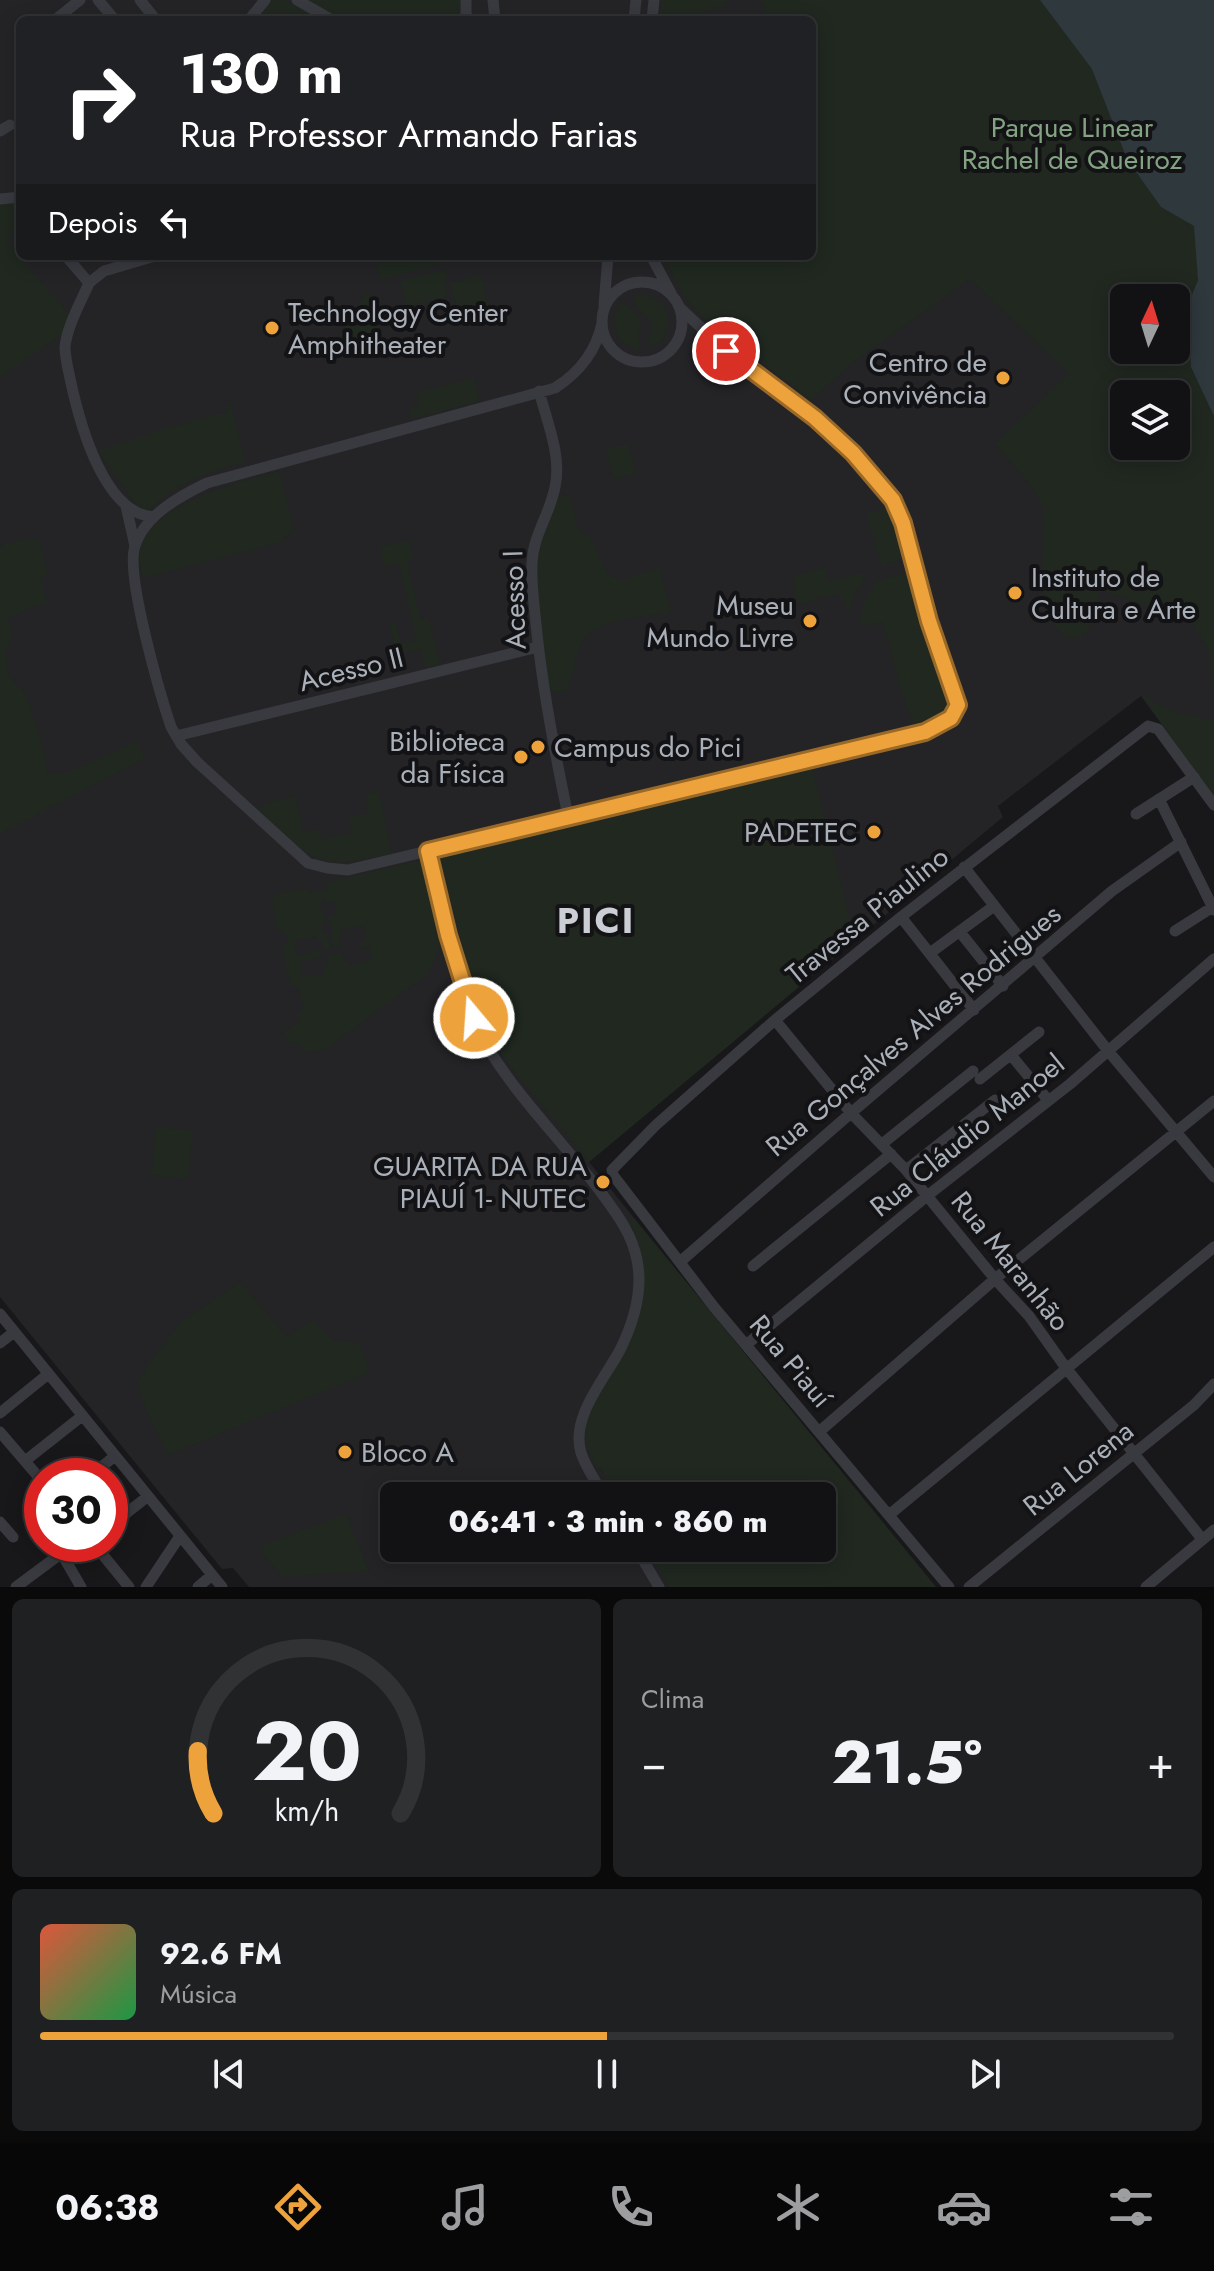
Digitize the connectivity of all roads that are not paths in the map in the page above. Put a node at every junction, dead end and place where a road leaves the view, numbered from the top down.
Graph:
1 (80, 0) edge
2 (98, 0) edge
3 (265, 0) edge
4 (297, 0) edge
5 (60, 16) edge
6 (112, 16) edge
7 (252, 16) edge
8 (325, 16) edge
9 (69, 260) edge
10 (141, 260) edge
11 (608, 260) edge
12 (653, 260) edge
13 (89, 283) junction
14 (676, 302) junction
15 (604, 309) junction
16 (602, 323) junction
17 (539, 391) junction
18 (124, 501) junction
19 (154, 517) junction
20 (135, 546) junction
21 (538, 647) junction
22 (176, 736) junction
23 (1194, 777) junction
24 (1159, 799) junction
25 (1214, 805) edge
26 (567, 811) dead end
27 (1136, 814) dead end
28 (1181, 842) junction
29 (428, 851) junction
30 (964, 867) junction
31 (994, 906) junction
32 (1213, 909) edge
33 (901, 917) junction
34 (1175, 931) dead end
35 (960, 932) junction
36 (930, 953) junction
37 (1035, 958) junction
38 (1214, 959) edge
39 (1003, 986) junction
40 (974, 1010) junction
41 (775, 1020) junction
42 (1039, 1032) dead end
43 (1109, 1052) junction
44 (1011, 1055) junction
45 (995, 1100) dead end
46 (1048, 1100) junction
47 (1214, 1101) edge
48 (851, 1113) junction
49 (1176, 1131) junction
50 (882, 1144) junction
51 (891, 1154) junction
52 (618, 1160) joint
53 (906, 1170) junction
54 (1214, 1177) edge
55 (927, 1196) junction
56 (1214, 1247) edge
57 (681, 1261) junction
58 (753, 1266) dead end
59 (995, 1279) junction
60 (0, 1314) edge
61 (14, 1332) junction
62 (0, 1343) edge
63 (746, 1345) junction
64 (1066, 1368) junction
65 (47, 1375) junction
66 (1214, 1384) edge
67 (0, 1413) edge
68 (82, 1416) junction
69 (820, 1431) junction
70 (0, 1432) edge
71 (1135, 1453) junction
72 (115, 1456) junction
73 (29, 1458) edge
74 (112, 1458) edge
75 (24, 1460) edge
76 (597, 1482) edge
77 (147, 1497) junction
78 (128, 1512) edge
79 (889, 1515) junction
80 (0, 1522) edge
81 (1214, 1530) edge
82 (180, 1536) junction
83 (13, 1537) dead end
84 (1202, 1539) junction
85 (109, 1562) edge
86 (644, 1562) edge
87 (212, 1575) junction
88 (20, 1586) edge
89 (81, 1587) edge
90 (129, 1587) edge
91 (146, 1587) edge
92 (198, 1587) edge
93 (222, 1587) edge
94 (659, 1587) edge
95 (949, 1587) edge
96 (969, 1587) edge
97 (1146, 1587) edge

1 - 5 street
2 - 6 street
3 - 7 street
4 - 8 street
9 - 13 street
10 - 13 street
11 - 15 street
12 - 14 street
13 - 18 street
14 - 15 street
14 - 16 street
14 - 29 street
15 - 16 street
16 - 17 street
17 - 19 street
17 - 21 street, Acesso I
18 - 19 street
18 - 20 street
19 - 20 street
20 - 22 street
21 - 22 street, Acesso II
21 - 26 street, Acesso I
22 - 29 street
23 - 24 street
23 - 25 street
23 - 30 street, Travessa Piaulino
24 - 27 street
24 - 28 street
28 - 32 street
28 - 37 street, Rua Gonçalves Alves Rodrigues
29 - 76 street
30 - 31 street
30 - 33 street, Travessa Piaulino
31 - 35 street
31 - 37 street
32 - 34 street
33 - 36 street
33 - 41 street, Travessa Piaulino
35 - 36 street
35 - 39 street
36 - 40 street
37 - 39 street, Rua Gonçalves Alves Rodrigues
37 - 43 street
38 - 43 street, Rua Cláudio Manoel
39 - 40 street, Rua Gonçalves Alves Rodrigues
40 - 48 street, Rua Gonçalves Alves Rodrigues
41 - 48 street, Rua Maranhão
41 - 52 street, Travessa Piaulino
42 - 44 street
43 - 46 street, Rua Cláudio Manoel
43 - 49 street
44 - 46 street
44 - 50 street
45 - 53 street
46 - 55 street, Rua Cláudio Manoel
47 - 49 street
48 - 50 street, Rua Maranhão
48 - 57 street, Rua Gonçalves Alves Rodrigues
49 - 54 street
49 - 59 street
50 - 51 street, Rua Maranhão
51 - 53 street, Rua Maranhão
51 - 58 street
52 - 57 street, Rua Piauí
53 - 55 street, Rua Maranhão
55 - 59 street, Rua Maranhão
55 - 63 street, Rua Cláudio Manoel
56 - 64 street
57 - 63 street, Rua Piauí
59 - 64 street, Rua Maranhão
59 - 69 street
60 - 61 street
61 - 62 street
61 - 65 street
63 - 69 street, Rua Piauí
64 - 71 street, Rua Maranhão
64 - 79 street
65 - 67 street
65 - 68 street
66 - 71 street, Rua Lorena
68 - 72 street
68 - 73 street
69 - 79 street, Rua Piauí
70 - 75 street
71 - 84 street, Rua Maranhão
71 - 96 street, Rua Lorena
72 - 74 street
72 - 77 street
77 - 78 street
77 - 82 street
79 - 95 street, Rua Piauí
80 - 83 street
81 - 84 street
82 - 87 street
82 - 91 street
84 - 97 street
85 - 90 street
86 - 94 street
87 - 92 street
87 - 93 street
88 - 89 street

